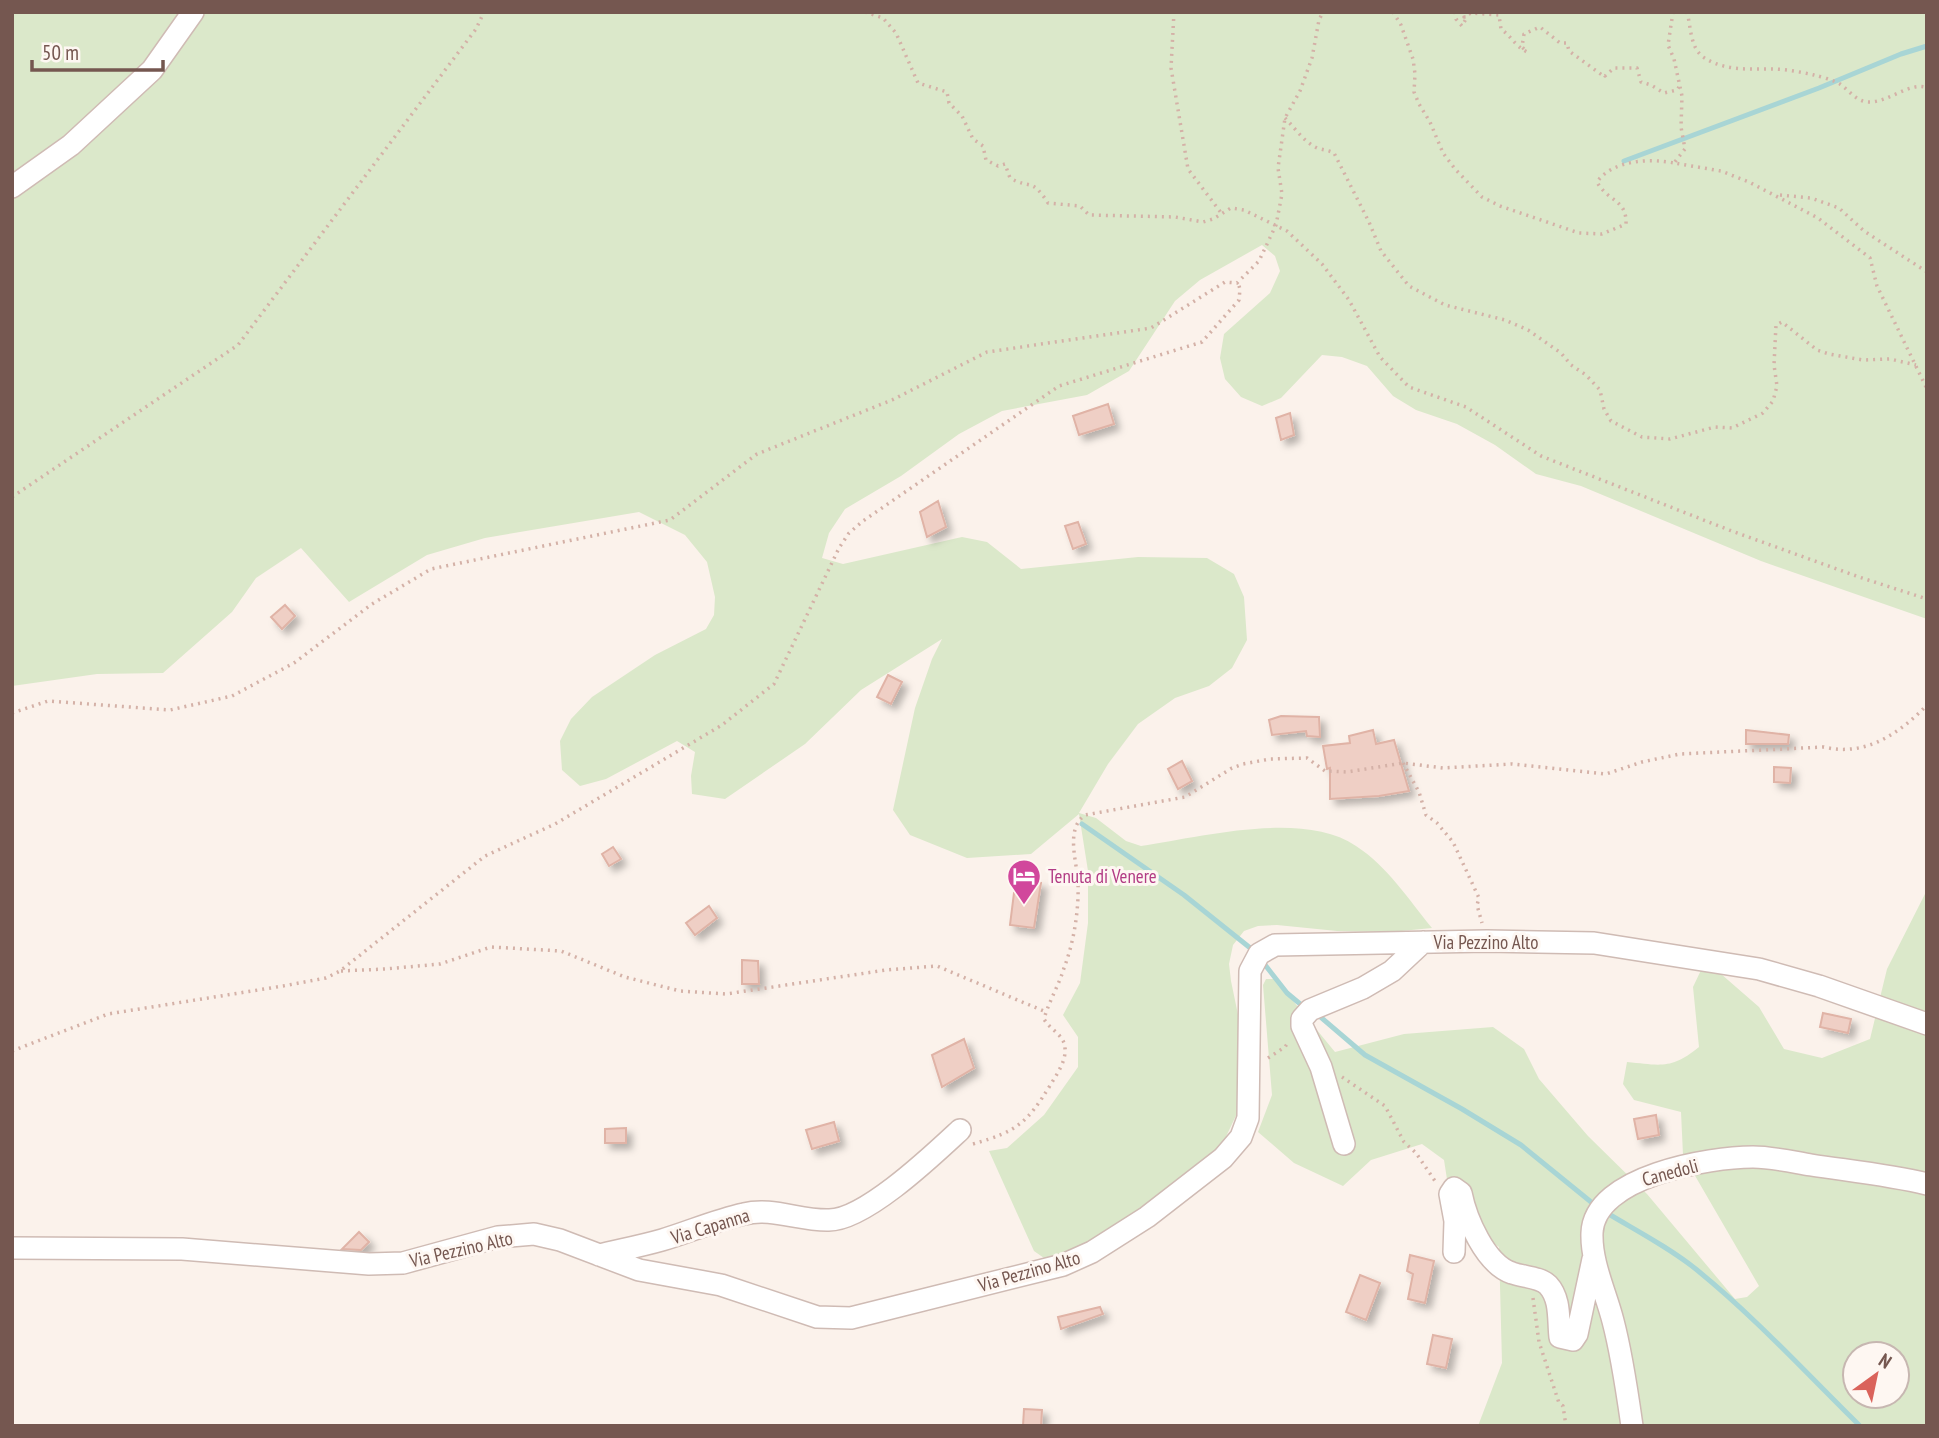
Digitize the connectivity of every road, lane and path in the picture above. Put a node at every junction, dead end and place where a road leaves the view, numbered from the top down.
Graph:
1 (193, 12) edge
2 (484, 12) edge
3 (865, 12) edge
4 (881, 12) edge
5 (1174, 12) edge
6 (1323, 12) edge
7 (1393, 12) edge
8 (1455, 12) edge
9 (1673, 12) edge
10 (1687, 12) edge
11 (883, 18) junction
12 (1679, 87) junction
13 (1927, 88) edge
14 (1285, 118) junction
15 (1674, 163) junction
16 (12, 187) edge
17 (1774, 194) junction
18 (1222, 214) junction
19 (1276, 225) junction
20 (1927, 272) edge
21 (1237, 283) junction
22 (1916, 365) junction
23 (1927, 389) edge
24 (12, 497) edge
25 (1927, 598) edge
26 (1927, 705) edge
27 (12, 713) edge
28 (1403, 763) junction
29 (1486, 941) junction
30 (1423, 942) junction
31 (340, 971) junction
32 (1046, 1012) junction
33 (1927, 1024) edge
34 (1302, 1026) junction
35 (12, 1051) edge
36 (1321, 1067) junction
37 (1248, 1069) junction
38 (960, 1130) dead end
39 (1344, 1144) dead end
40 (937, 1151) junction
41 (1927, 1184) edge
42 (1441, 1191) dead end
43 (12, 1248) edge
44 (1454, 1252) dead end
45 (1594, 1254) junction
46 (599, 1255) junction
47 (1632, 1426) edge

1 - 16 street
2 - 24 path
3 - 11 path
4 - 11 path
5 - 18 path
6 - 14 path
7 - 15 path
8 - 12 path
9 - 12 path
10 - 13 path
11 - 18 path
12 - 15 path
14 - 19 path
14 - 22 path
15 - 17 path
17 - 20 path
17 - 22 path
18 - 19 path
19 - 21 path
19 - 25 path
21 - 27 path
21 - 31 path
22 - 23 path
26 - 28 path
28 - 29 path
28 - 32 path
29 - 30 street, Via Pezzino Alto
29 - 33 street, Via Pezzino Alto
30 - 34 street
30 - 37 street, Via Pezzino Alto
31 - 32 path
31 - 35 path
32 - 40 path
34 - 36 street
34 - 37 path
36 - 39 street
36 - 42 path
37 - 46 street, Via Pezzino Alto
38 - 40 street, Via Capanna
40 - 46 street, Via Capanna
41 - 45 street, Canedoli
43 - 46 street, Via Pezzino Alto
44 - 45 street
45 - 47 street, Canedoli

